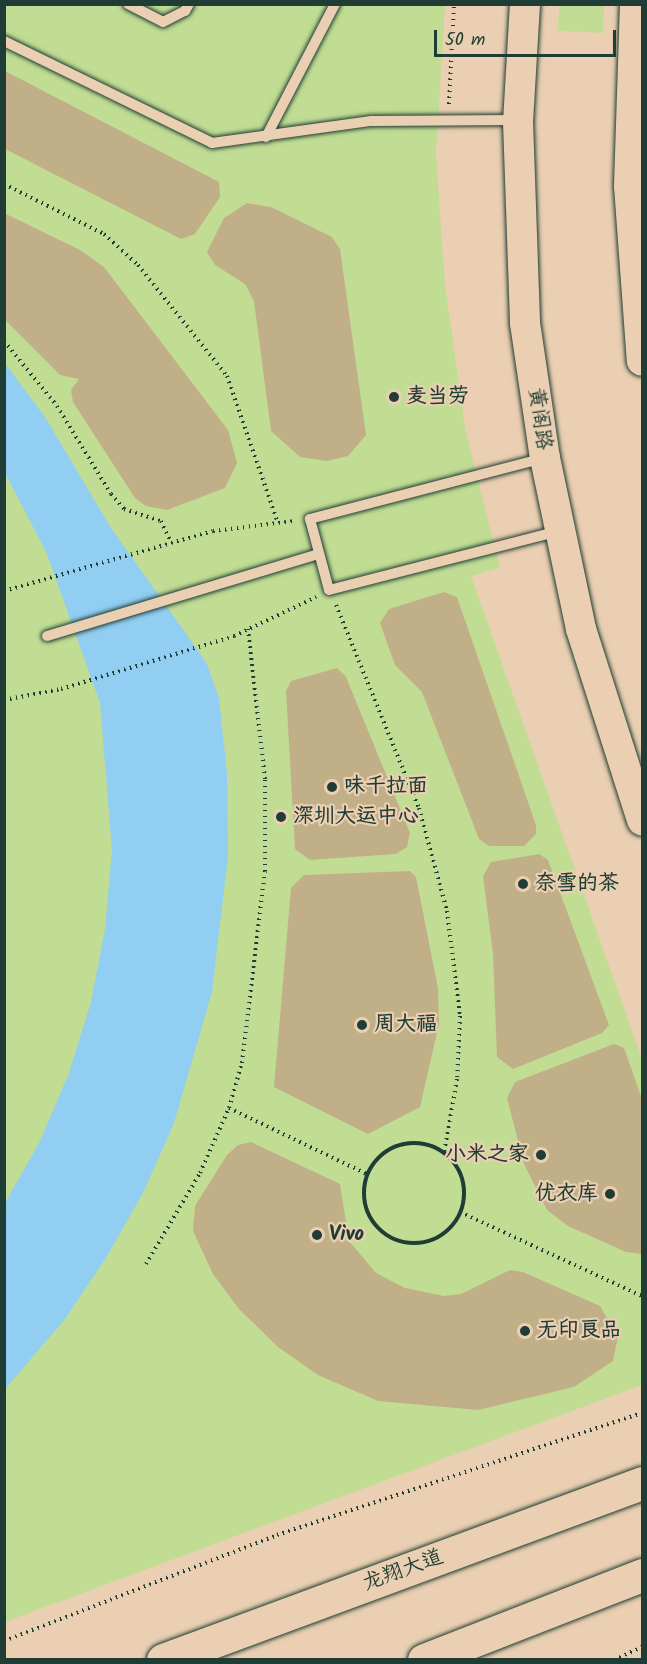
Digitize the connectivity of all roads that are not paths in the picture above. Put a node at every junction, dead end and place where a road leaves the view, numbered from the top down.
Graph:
1 (128, 4) edge
2 (189, 4) edge
3 (335, 4) edge
4 (525, 4) edge
5 (634, 4) edge
6 (4, 41) edge
7 (518, 120) junction
8 (266, 137) junction
9 (642, 361) edge
10 (544, 458) junction
11 (558, 531) junction
12 (318, 554) junction
13 (46, 636) dead end
14 (642, 820) edge
15 (642, 1483) edge
16 (642, 1575) edge
17 (163, 1659) edge
18 (424, 1659) edge

1 - 2 lane
3 - 8 lane
4 - 7 main road, 黄阁路
5 - 9 main road
6 - 8 lane
7 - 8 lane
7 - 10 main road, 黄阁路
10 - 11 main road, 黄阁路
10 - 12 lane
11 - 12 lane
11 - 14 main road, 黄阁路
12 - 13 lane
15 - 17 main road, 龙翔大道
16 - 18 main road

